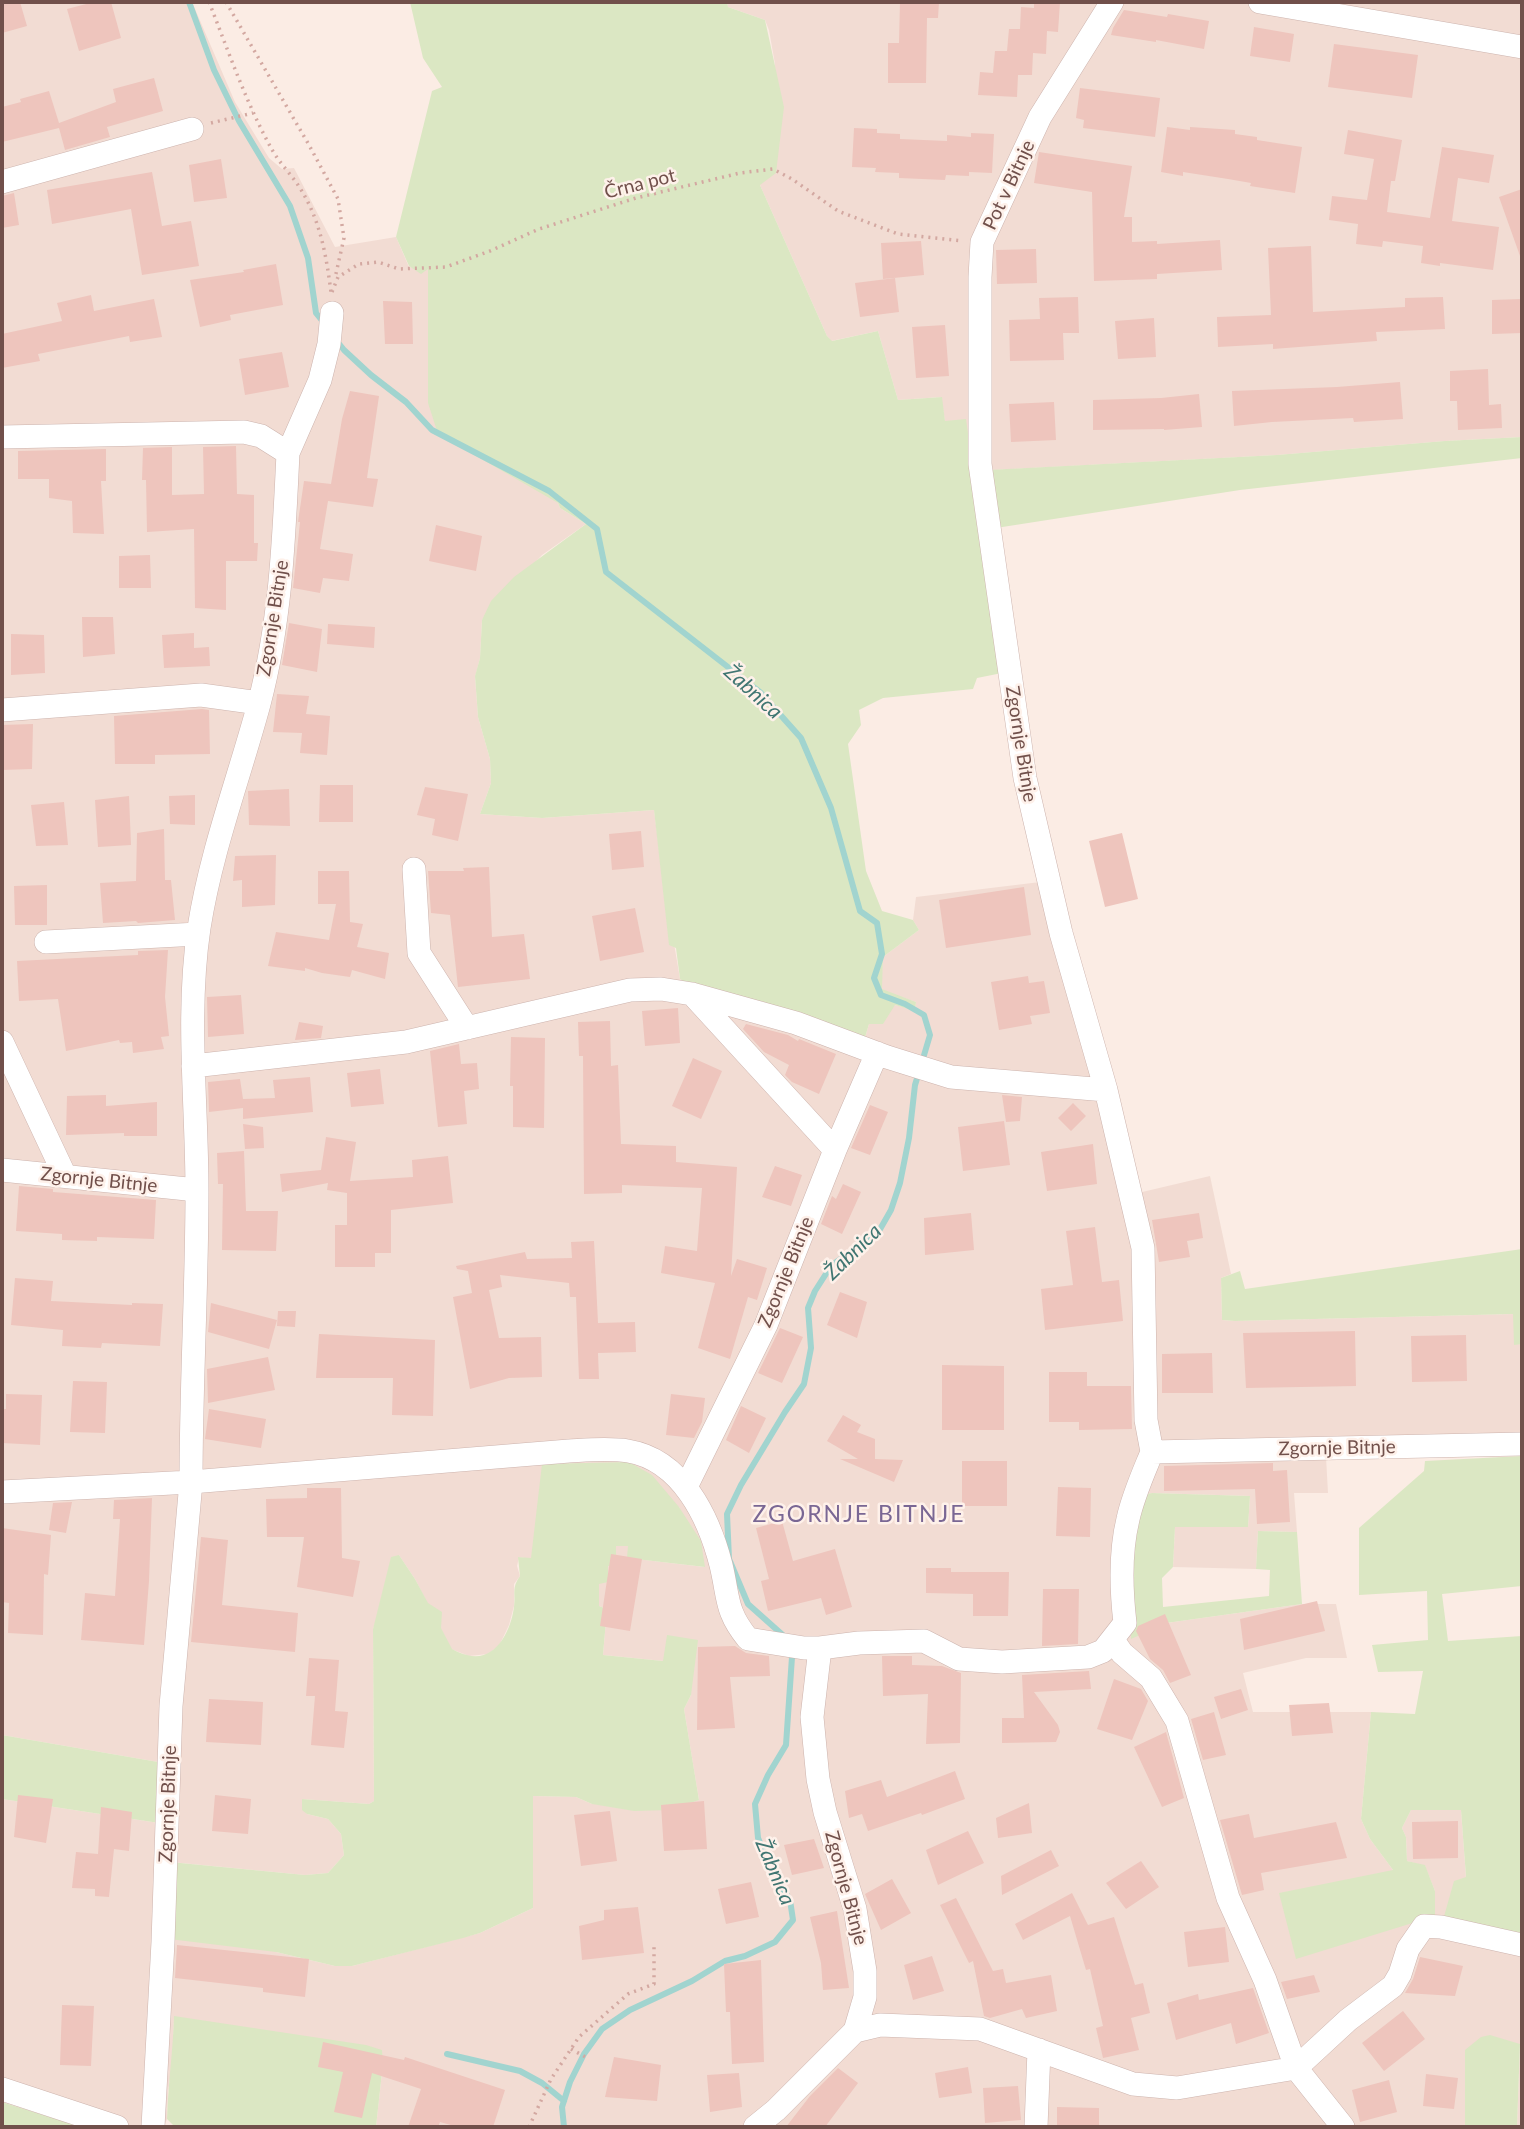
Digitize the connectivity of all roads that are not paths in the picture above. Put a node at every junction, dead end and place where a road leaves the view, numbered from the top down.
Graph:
1 (1112, 2) edge
2 (1260, 2) edge
3 (1522, 47) edge
4 (192, 129) dead end
5 (2, 182) edge
6 (331, 303) road end
7 (979, 390) joint
8 (2, 437) edge
9 (288, 453) junction
10 (259, 703) junction
11 (2, 710) edge
12 (414, 869) dead end
13 (198, 934) junction
14 (46, 942) dead end
15 (692, 994) junction
16 (467, 1028) junction
17 (2, 1042) edge
18 (877, 1053) junction
19 (193, 1066) junction
20 (1105, 1090) junction
21 (835, 1150) junction
22 (2, 1170) edge
23 (65, 1176) junction
24 (197, 1190) junction
25 (1522, 1444) edge
26 (1152, 1452) junction
27 (191, 1482) junction
28 (686, 1487) junction
29 (2, 1492) edge
30 (1113, 1640) junction
31 (812, 1648) junction
32 (1522, 1945) edge
33 (855, 2031) junction
34 (1039, 2050) junction
35 (1296, 2068) junction
36 (2, 2089) edge
37 (117, 2127) edge
38 (153, 2127) edge
39 (755, 2127) edge
40 (1035, 2127) edge
41 (1343, 2127) edge

1 - 7 street, Pot v Bitnje
2 - 3 street
4 - 5 street
6 - 9 street
7 - 20 street, Zgornje Bitnje
8 - 9 street
9 - 10 street, Zgornje Bitnje
10 - 11 street
10 - 13 street, Zgornje Bitnje
12 - 16 street
13 - 14 street
13 - 19 street, Zgornje Bitnje
15 - 16 street
15 - 18 street
15 - 21 street
16 - 19 street
17 - 23 street
18 - 20 street
18 - 21 street, Zgornje Bitnje
19 - 24 street, Zgornje Bitnje
20 - 26 street, Zgornje Bitnje
21 - 28 street, Zgornje Bitnje
22 - 23 street, Zgornje Bitnje
23 - 24 street, Zgornje Bitnje
24 - 27 street, Zgornje Bitnje
25 - 26 street, Zgornje Bitnje
26 - 30 street, Zgornje Bitnje
27 - 28 street
27 - 29 street
27 - 38 street, Zgornje Bitnje
28 - 31 street
30 - 31 street
30 - 35 street
31 - 33 street, Zgornje Bitnje
32 - 35 street
33 - 34 street
33 - 39 street, Zgornje Bitnje
34 - 35 street
34 - 40 street
35 - 41 street
36 - 37 street

